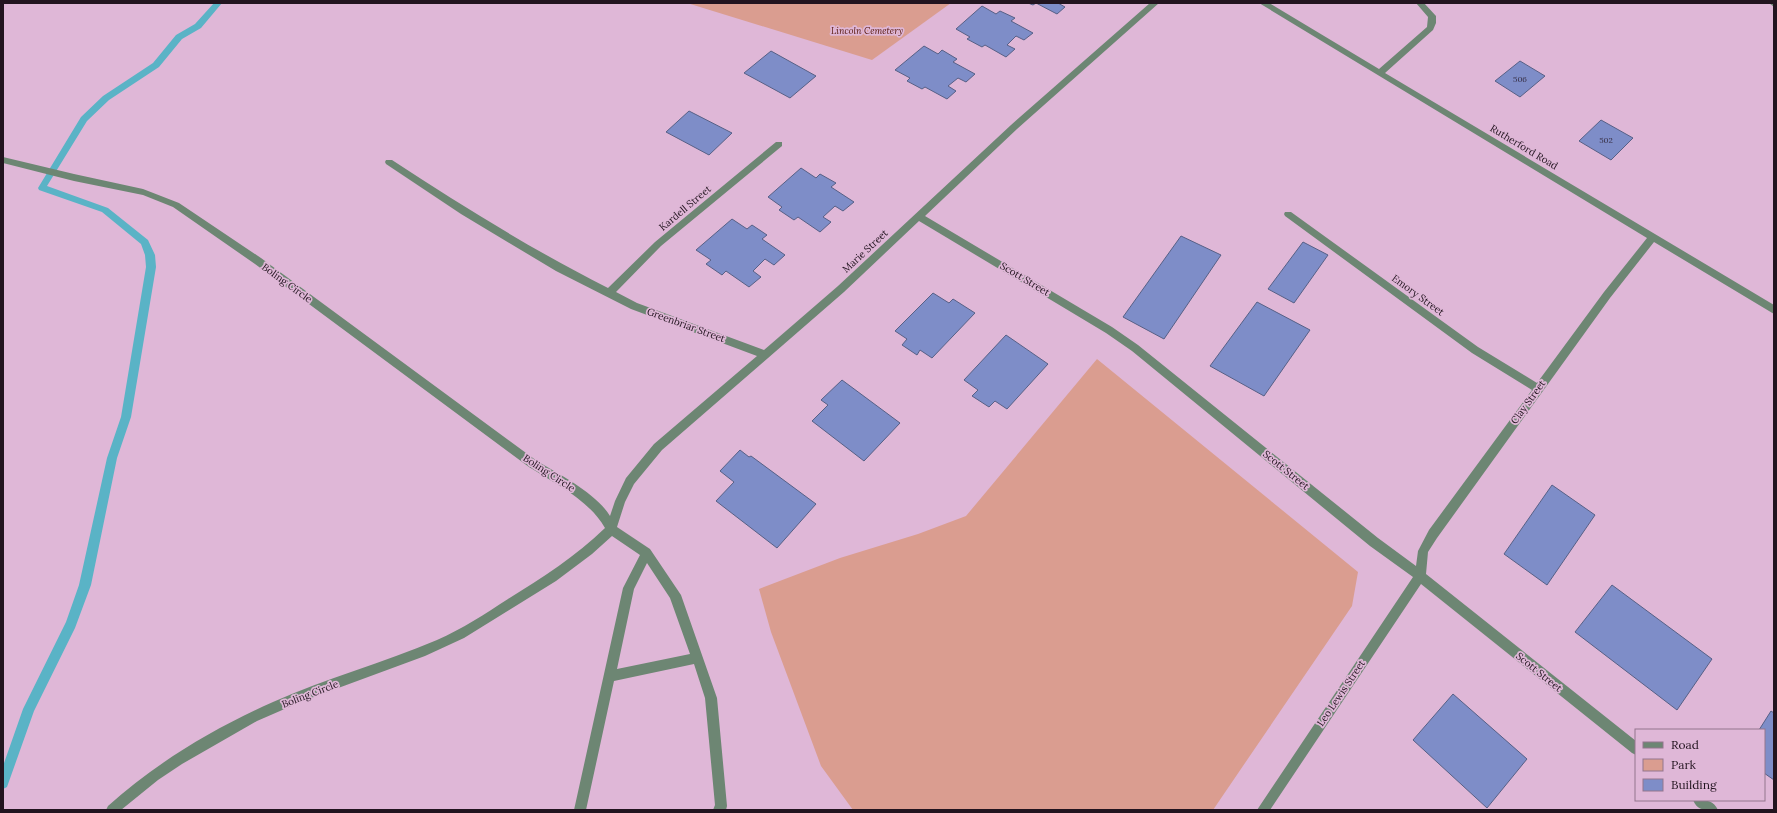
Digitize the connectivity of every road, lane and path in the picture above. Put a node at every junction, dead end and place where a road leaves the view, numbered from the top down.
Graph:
1 (1155, 3) edge
2 (1263, 3) edge
3 (1420, 3) edge
4 (1380, 73) junction
5 (778, 144) dead end
6 (3, 160) edge
7 (389, 162) dead end
8 (1288, 214) dead end
9 (918, 216) junction
10 (1653, 237) junction
11 (609, 293) junction
12 (1774, 310) edge
13 (764, 354) junction
14 (1538, 389) junction
15 (611, 529) junction
16 (646, 553) junction
17 (1420, 576) junction
18 (697, 658) junction
19 (609, 676) junction
20 (1635, 748) edge
21 (1700, 801) edge
22 (112, 810) edge
23 (580, 810) edge
24 (719, 810) edge
25 (1263, 810) edge
26 (1712, 810) edge

1 - 9 street, Marie Street
2 - 4 street, Rutherford Road
3 - 4 street
4 - 10 street, Rutherford Road
5 - 11 street, Kardell Street
6 - 15 street, Boling Circle
7 - 11 street, Greenbriar Street
8 - 14 street, Emory Street
9 - 13 street, Marie Street
9 - 17 street, Scott Street
10 - 12 street, Rutherford Road
10 - 14 street, Clay Street
11 - 13 street, Greenbriar Street
13 - 15 street, Marie Street
14 - 17 street, Clay Street
15 - 16 street
15 - 22 street, Boling Circle
16 - 18 street
16 - 19 street
17 - 20 street, Scott Street
17 - 25 street, Leo Lewis Street
18 - 19 street
18 - 24 street
19 - 23 street
21 - 26 street

